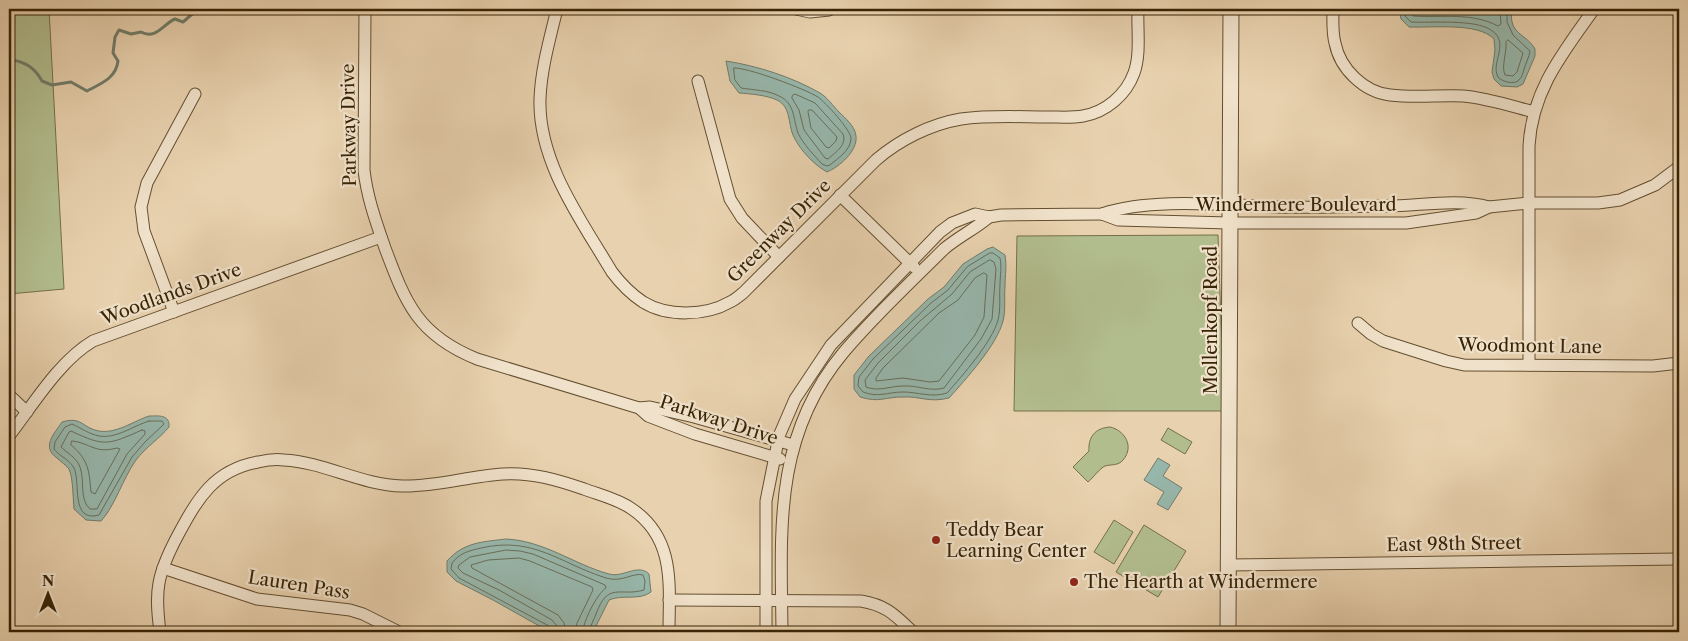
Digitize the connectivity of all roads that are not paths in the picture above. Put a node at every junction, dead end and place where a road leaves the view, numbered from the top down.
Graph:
1 (365, 9) edge
2 (557, 9) edge
3 (796, 9) edge
4 (1138, 9) edge
5 (1231, 9) edge
6 (1333, 9) edge
7 (1594, 9) edge
8 (829, 10) dead end
9 (698, 81) dead end
10 (195, 94) dead end
11 (1534, 112) junction
12 (1679, 167) edge
13 (840, 195) junction
14 (1529, 203) junction
15 (1230, 204) junction
16 (1489, 207) junction
17 (1102, 214) junction
18 (989, 217) junction
19 (1230, 223) junction
20 (381, 237) junction
21 (779, 257) junction
22 (909, 263) junction
23 (920, 273) junction
24 (174, 312) junction
25 (1358, 323) dead end
26 (1679, 363) edge
27 (1529, 365) junction
28 (9, 395) edge
29 (639, 408) junction
30 (27, 412) junction
31 (9, 436) edge
32 (778, 441) junction
33 (794, 445) junction
34 (774, 458) junction
35 (789, 461) junction
36 (1679, 559) edge
37 (1228, 565) junction
38 (163, 568) junction
39 (669, 600) junction
40 (766, 600) junction
41 (782, 600) junction
42 (160, 632) edge
43 (399, 632) edge
44 (669, 632) edge
45 (766, 632) edge
46 (782, 632) edge
47 (912, 632) edge
48 (1228, 632) edge

1 - 20 street, Parkway Drive
2 - 21 street, Greenway Drive
3 - 8 street
4 - 13 street, Greenway Drive
5 - 15 street, Mollenkopf Road
6 - 11 street
7 - 11 street
9 - 21 street
10 - 24 street
11 - 14 street
12 - 14 street, Windermere Boulevard
13 - 21 street, Greenway Drive
13 - 22 street
14 - 16 street, Windermere Boulevard
14 - 27 street
15 - 16 street, Windermere Boulevard
15 - 17 street, Windermere Boulevard
15 - 19 street, Mollenkopf Road
16 - 19 street, Windermere Boulevard
17 - 18 street, Windermere Boulevard
17 - 19 street, Windermere Boulevard
18 - 22 street, Windermere Boulevard
18 - 23 street
19 - 37 street, Mollenkopf Road
20 - 24 street, Woodlands Drive
20 - 29 street, Parkway Drive
22 - 23 street
22 - 32 street, Windermere Boulevard
23 - 33 street
24 - 30 street, Woodlands Drive
25 - 27 street, Woodmont Lane
26 - 27 street, Woodmont Lane
28 - 30 street
29 - 32 street, Parkway Drive
29 - 34 street, Parkway Drive
30 - 31 street, Woodlands Drive
32 - 33 street, Parkway Drive
32 - 34 street, Windermere Boulevard
33 - 35 street
34 - 35 street, Parkway Drive
34 - 40 street, Windermere Boulevard
35 - 41 street
36 - 37 street, East 98th Street
37 - 48 street, Mollenkopf Road
38 - 39 street
38 - 42 street
38 - 43 street, Lauren Pass
39 - 40 street
39 - 44 street
40 - 41 street
40 - 45 street, Windermere Boulevard
41 - 46 street
41 - 47 street

